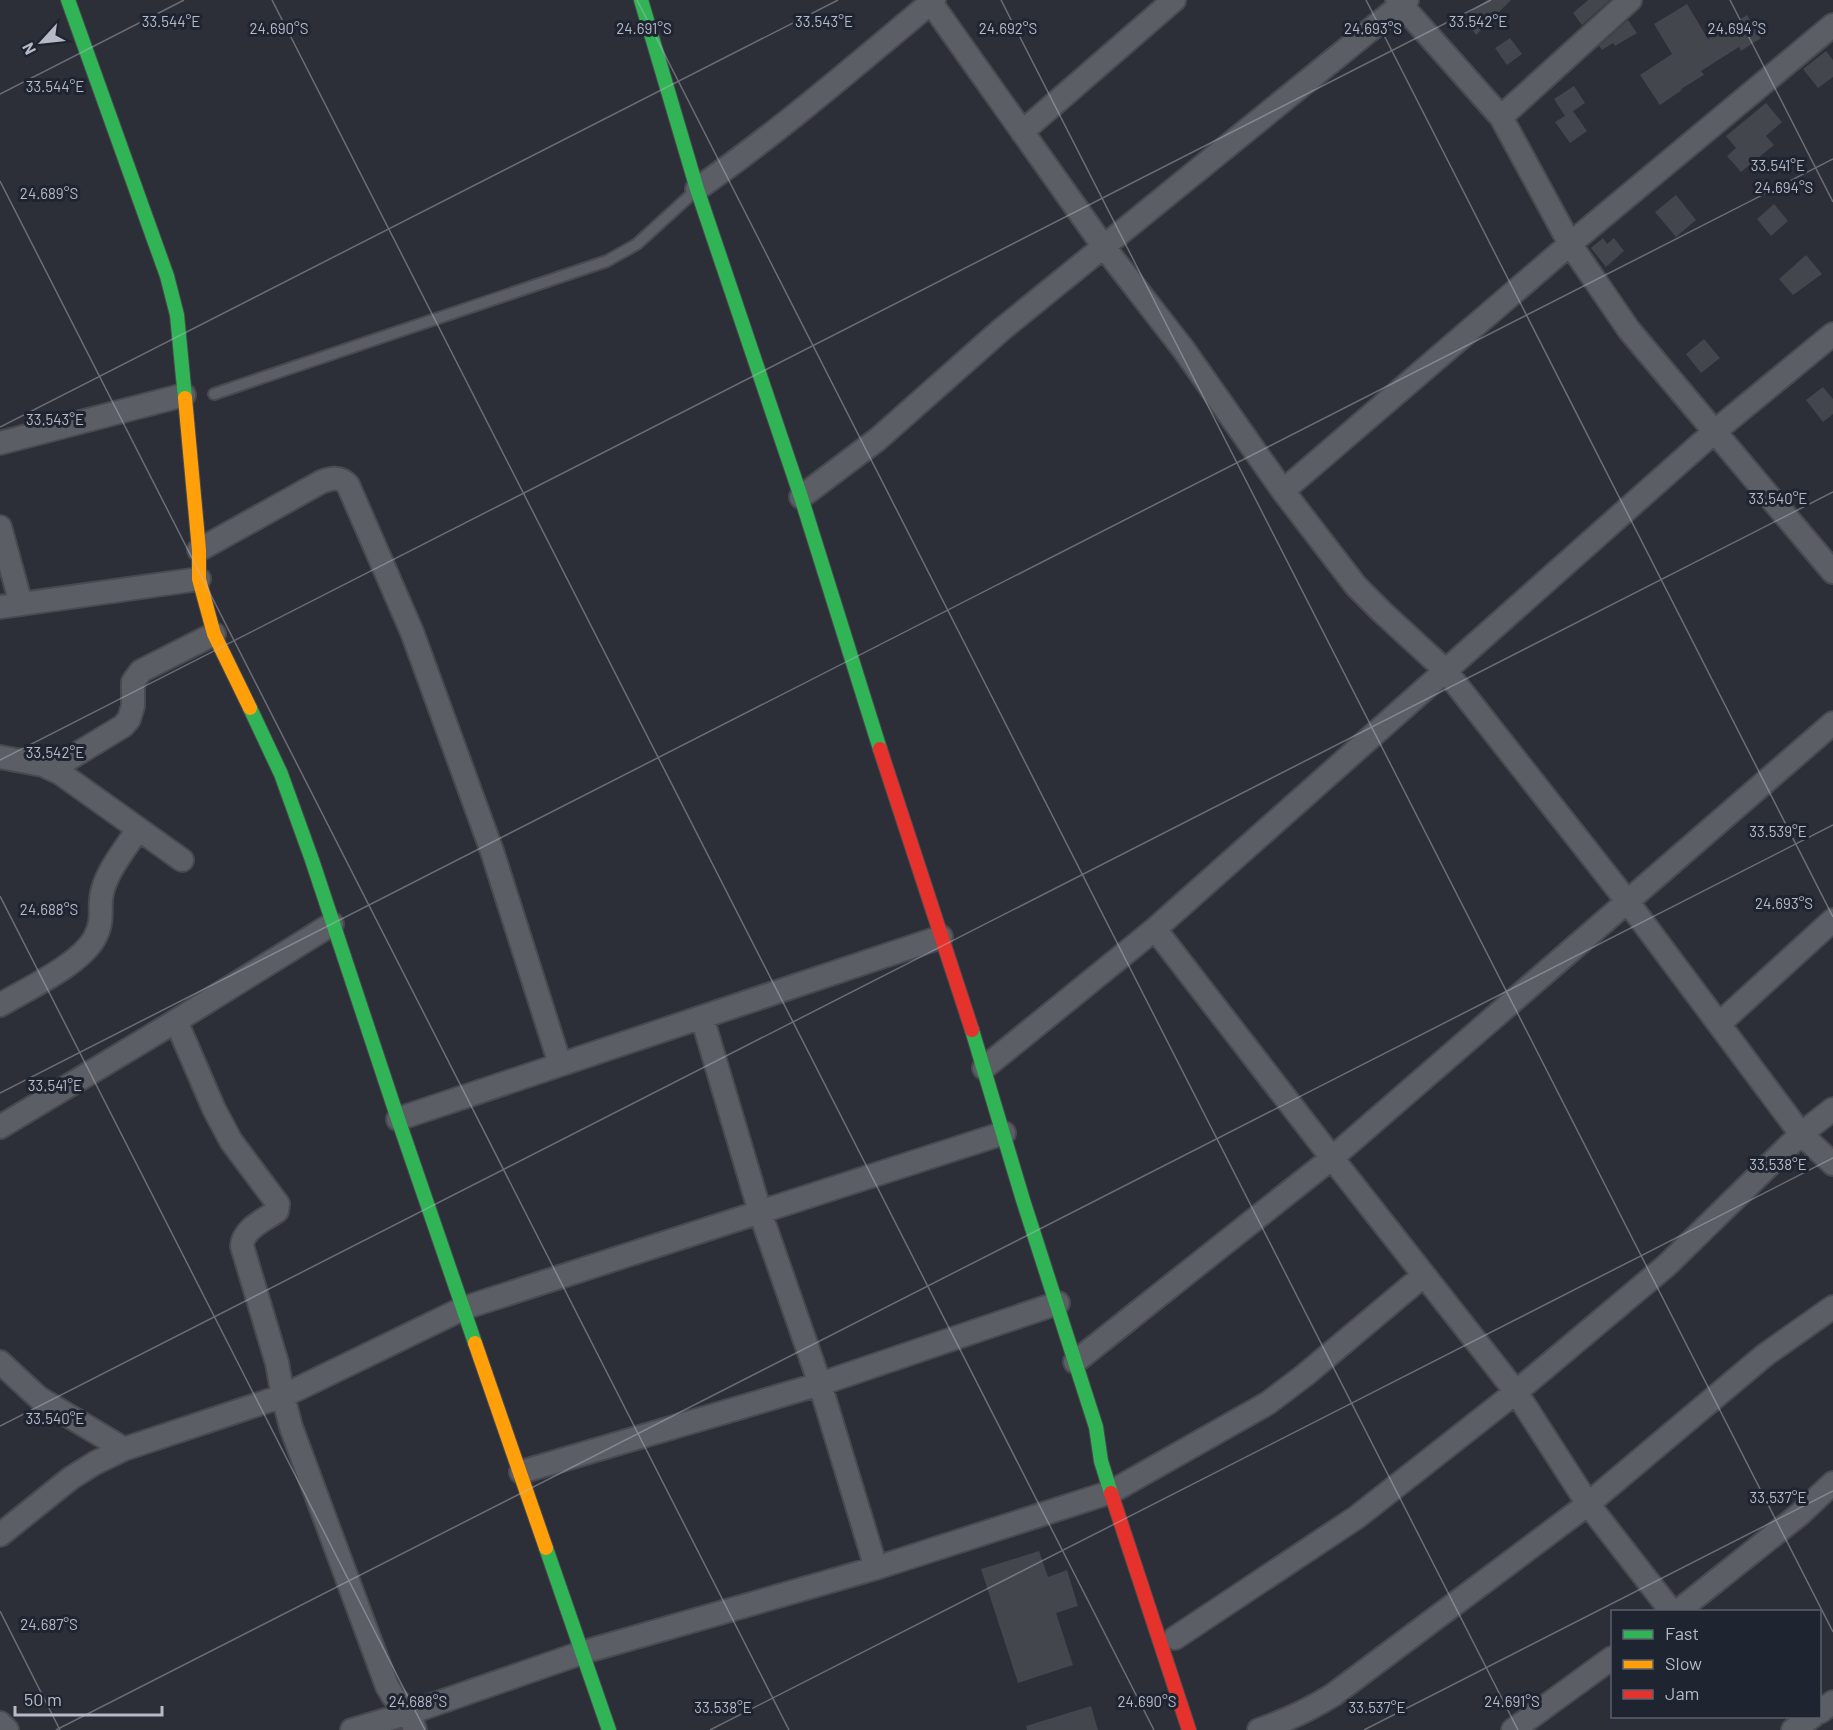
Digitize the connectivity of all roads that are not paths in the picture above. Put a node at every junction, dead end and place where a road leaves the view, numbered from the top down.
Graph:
1 (68, 0) edge
2 (641, 0) edge
3 (1174, 0) edge
4 (1630, 0) edge
5 (931, 1) edge
6 (1402, 2) edge
7 (1833, 25) edge
8 (1501, 117) junction
9 (1022, 132) junction
10 (697, 189) junction
11 (1570, 244) junction
12 (1104, 247) junction
13 (1833, 334) edge
14 (214, 394) dead end
15 (184, 395) junction
16 (1714, 432) junction
17 (0, 443) edge
18 (1283, 491) junction
19 (801, 497) junction
20 (0, 527) edge
21 (199, 550) junction
22 (1833, 572) edge
23 (199, 579) junction
24 (10, 605) edge
25 (214, 634) junction
26 (1445, 670) junction
27 (1833, 723) edge
28 (0, 756) edge
29 (52, 769) junction
30 (138, 830) junction
31 (182, 860) dead end
32 (1628, 901) junction
33 (1833, 920) edge
34 (332, 924) junction
35 (1155, 929) junction
36 (940, 937) junction
37 (0, 1005) edge
38 (702, 1017) junction
39 (176, 1022) junction
40 (1719, 1024) junction
41 (560, 1064) junction
42 (984, 1068) junction
43 (1833, 1109) edge
44 (398, 1119) junction
45 (0, 1127) edge
46 (1004, 1133) junction
47 (1801, 1134) junction
48 (1332, 1158) junction
49 (1833, 1164) edge
50 (760, 1212) junction
51 (1424, 1275) junction
52 (1058, 1304) junction
53 (1833, 1307) edge
54 (464, 1308) junction
55 (0, 1362) edge
56 (1075, 1362) junction
57 (820, 1384) junction
58 (1516, 1392) junction
59 (283, 1395) junction
60 (1096, 1427) junction
61 (124, 1449) junction
62 (1116, 1455) dead end
63 (521, 1472) junction
64 (1833, 1483) edge
65 (1123, 1486) junction
66 (1588, 1504) junction
67 (0, 1534) edge
68 (876, 1568) junction
69 (1670, 1610) edge
70 (1678, 1610) edge
71 (1175, 1637) dead end
72 (584, 1652) junction
73 (1611, 1659) edge
74 (1833, 1702) edge
75 (1821, 1711) edge
76 (1810, 1718) edge
77 (412, 1722) edge
78 (0, 1723) edge
79 (7, 1730) edge
80 (352, 1730) edge
81 (609, 1730) edge
82 (1189, 1730) edge
83 (1259, 1730) edge
84 (1513, 1730) edge
85 (1793, 1730) edge

1 - 15 main road
2 - 10 main road
3 - 9 street
4 - 8 street
5 - 9 street
5 - 10 street
6 - 8 street
6 - 12 street
7 - 11 street
8 - 11 street
9 - 12 street
10 - 14 lane
10 - 19 main road
11 - 16 street
11 - 18 street
12 - 18 street
12 - 19 street
13 - 16 street
15 - 17 street
15 - 21 main road
16 - 22 street
16 - 26 street
18 - 26 street
19 - 36 main road
20 - 24 street
21 - 23 main road
21 - 41 street
23 - 24 street
23 - 25 main road
25 - 29 street
25 - 34 main road
26 - 32 street
26 - 35 street
27 - 32 street
28 - 29 street
29 - 30 street
30 - 31 street
30 - 37 street
32 - 40 street
32 - 48 street
33 - 40 street
34 - 39 street
34 - 44 main road
35 - 42 street
35 - 48 street
36 - 38 street
36 - 42 main road
38 - 41 street
38 - 50 street
39 - 45 street
39 - 59 street
40 - 47 street
41 - 44 street
42 - 46 main road
43 - 47 street
44 - 54 main road
46 - 50 street
46 - 52 main road
47 - 49 street
47 - 58 street
48 - 51 street
48 - 56 street
50 - 54 street
50 - 57 street
51 - 58 street
51 - 65 street
52 - 56 main road
52 - 57 street
53 - 66 street
54 - 59 street
54 - 63 main road
55 - 61 street
56 - 60 main road
57 - 63 street
57 - 68 street
58 - 66 street
58 - 71 street
59 - 61 street
59 - 77 street
60 - 62 main road
60 - 65 main road
61 - 67 street
63 - 72 main road
64 - 70 street
65 - 68 street
65 - 82 main road
66 - 69 street
66 - 83 street
68 - 72 street
72 - 77 street
72 - 81 main road
73 - 84 street
74 - 75 street
76 - 85 street
77 - 80 street
78 - 79 street

